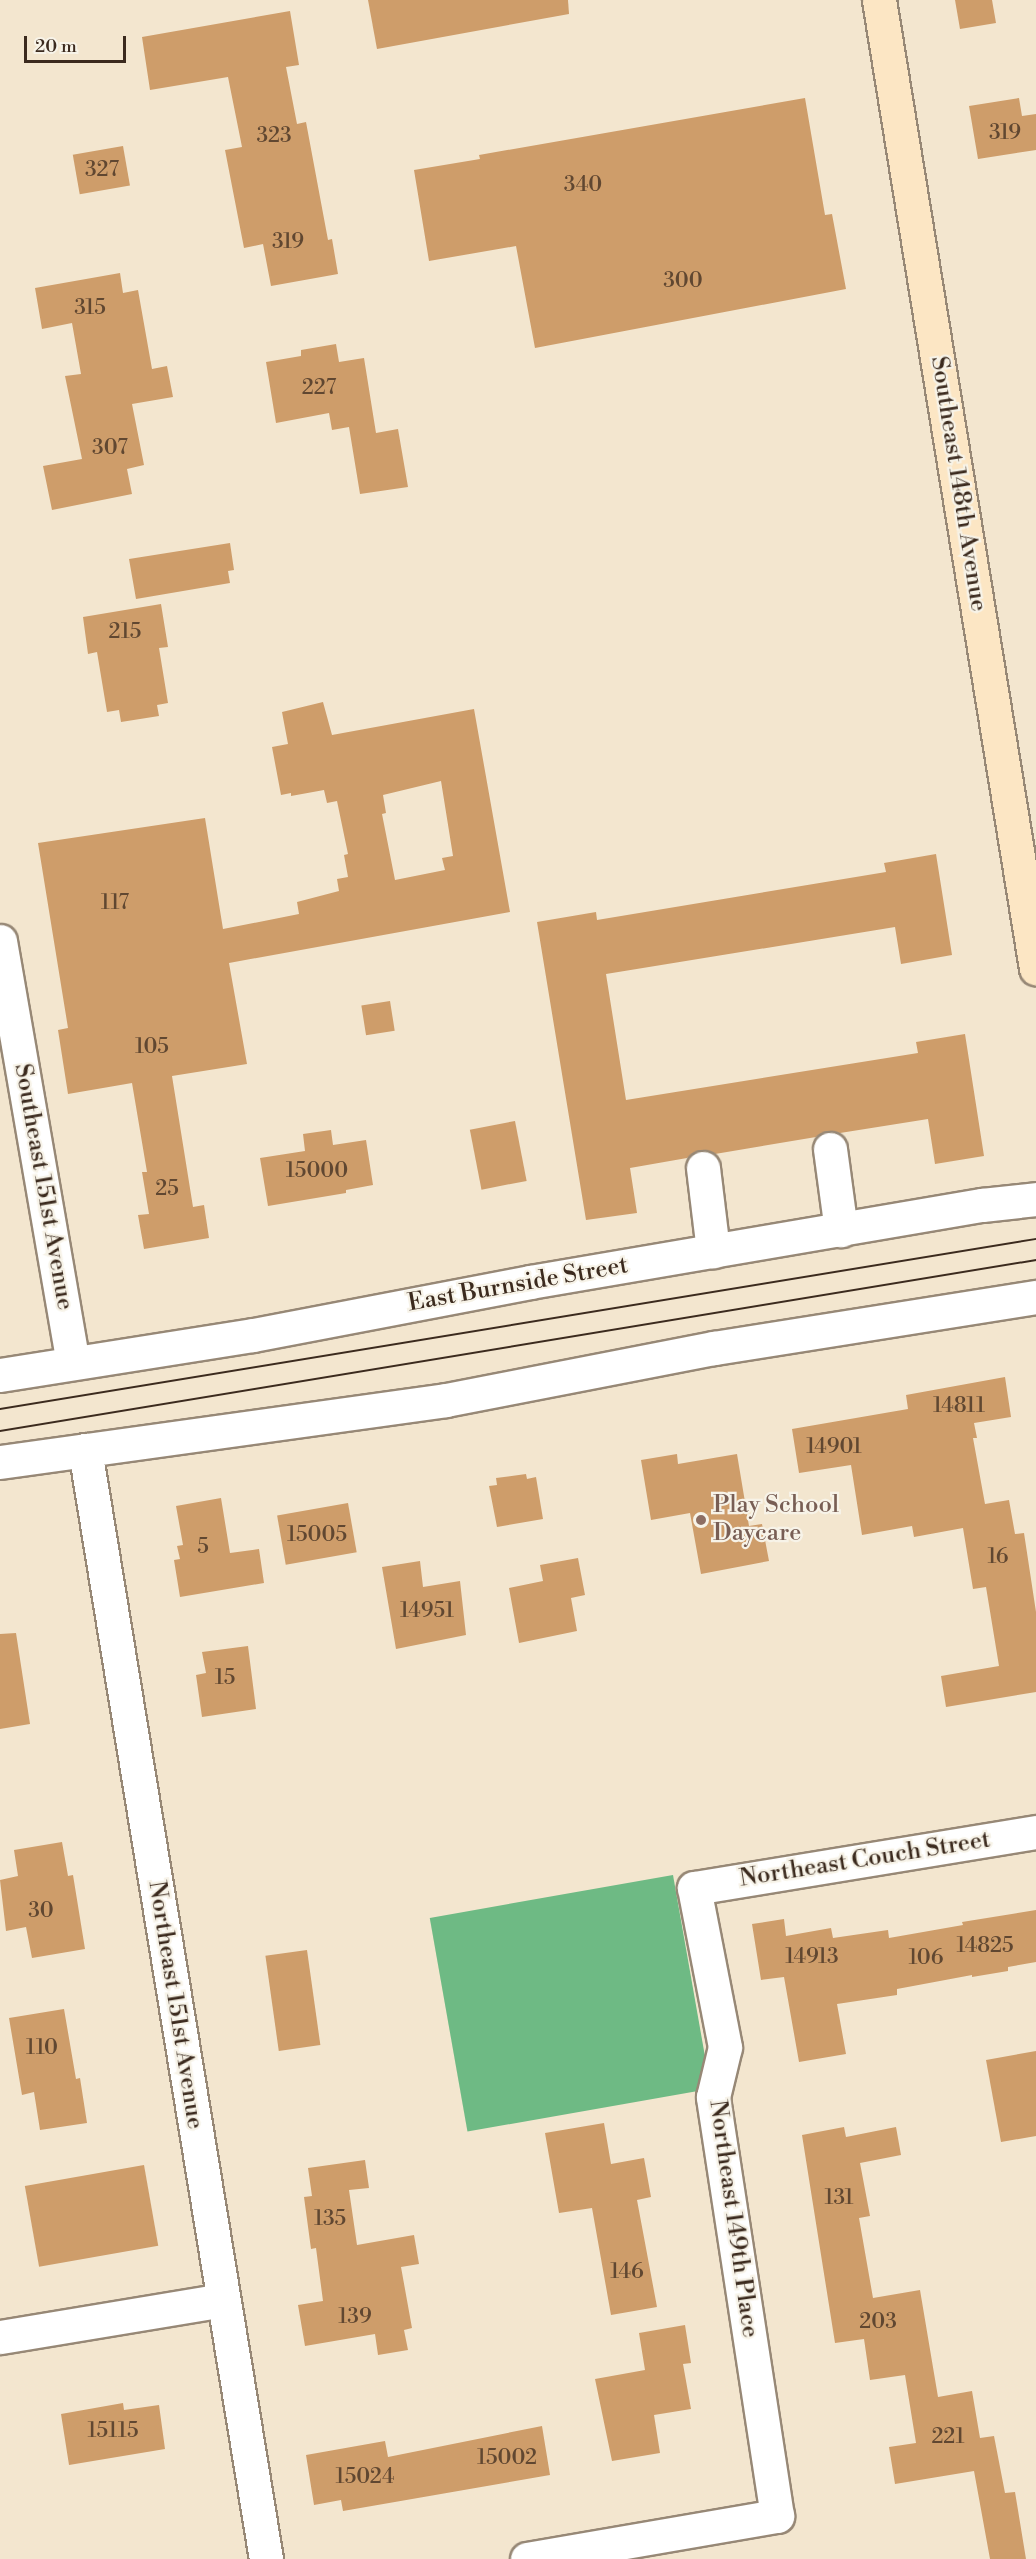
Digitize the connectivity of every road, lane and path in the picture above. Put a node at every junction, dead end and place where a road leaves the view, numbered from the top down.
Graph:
1 (879, 0) edge
2 (0, 941) edge
3 (1036, 968) edge
4 (830, 1149) dead end
5 (703, 1168) dead end
6 (1036, 1199) edge
7 (842, 1230) junction
8 (713, 1251) junction
9 (1036, 1297) edge
10 (73, 1362) junction
11 (0, 1375) edge
12 (85, 1450) junction
13 (0, 1462) edge
14 (1036, 1832) edge
15 (694, 1888) joint
16 (223, 2300) junction
17 (0, 2337) edge
18 (266, 2559) edge
19 (527, 2559) edge

1 - 3 main road, Southeast 148th Avenue
2 - 10 street, Southeast 151st Avenue
4 - 7 street
5 - 8 street
6 - 7 street, East Burnside Street
7 - 8 street, East Burnside Street
8 - 10 street, East Burnside Street
9 - 12 street
10 - 11 street, East Burnside Street
12 - 13 street
12 - 16 street, Northeast 151st Avenue
14 - 15 street, Northeast Couch Street
15 - 19 street, Northeast 149th Place
16 - 17 street
16 - 18 street, Northeast 151st Avenue

